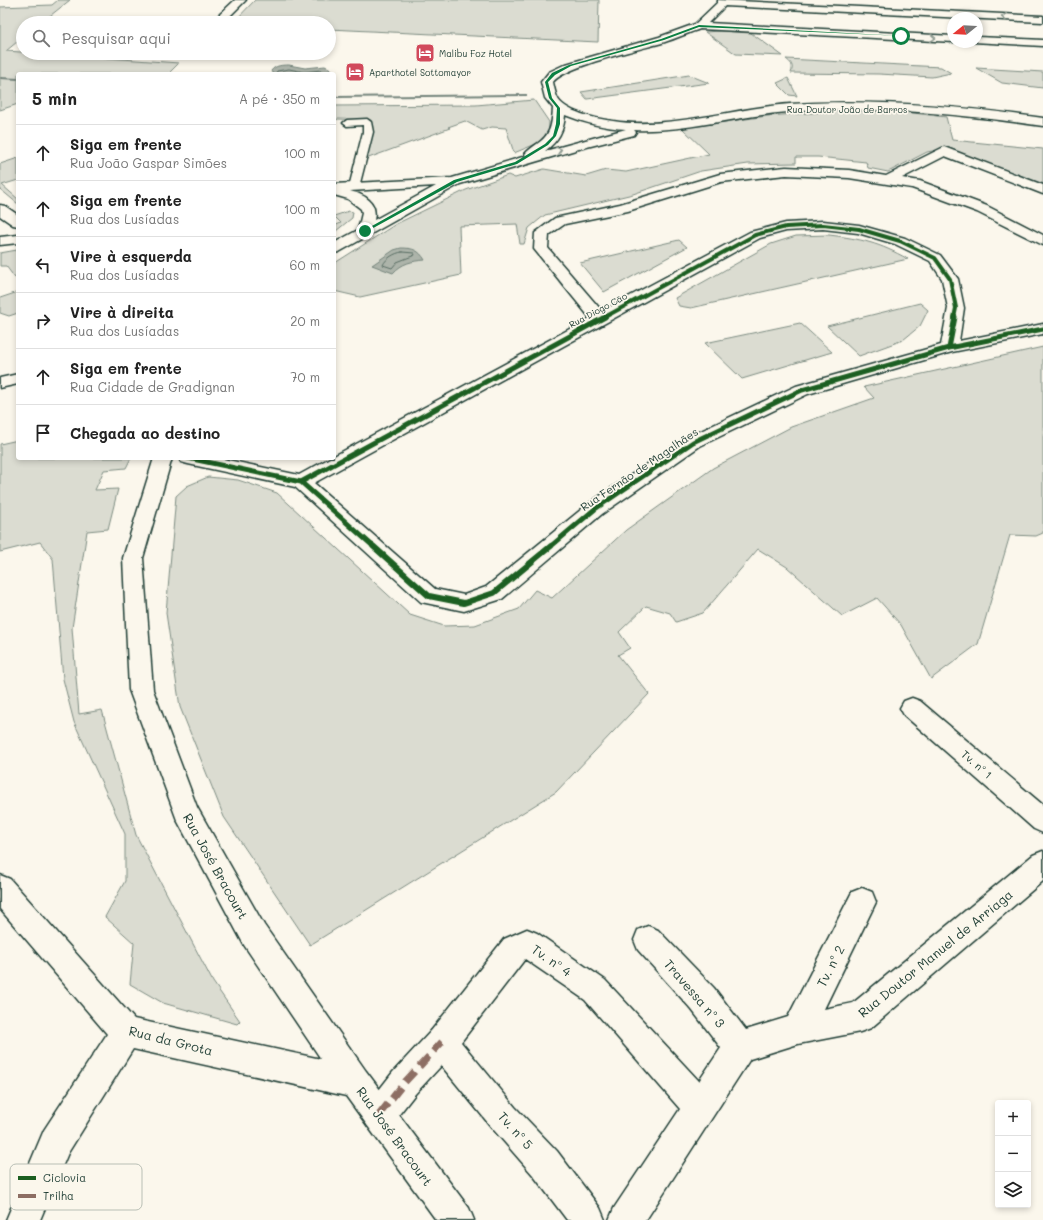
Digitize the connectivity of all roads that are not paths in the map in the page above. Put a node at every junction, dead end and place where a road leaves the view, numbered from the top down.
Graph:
1 (241, 0) edge
2 (723, 2) edge
3 (224, 16) edge
4 (1043, 19) edge
5 (699, 26) junction
6 (947, 39) edge
7 (983, 40) edge
8 (1043, 43) edge
9 (559, 108) junction
10 (596, 122) junction
11 (1043, 122) edge
12 (347, 123) dead end
13 (650, 127) junction
14 (554, 136) junction
15 (575, 146) junction
16 (516, 163) junction
17 (888, 180) junction
18 (455, 181) junction
19 (390, 185) junction
20 (354, 187) junction
21 (336, 188) edge
22 (1043, 190) edge
23 (336, 192) edge
24 (365, 205) junction
25 (408, 208) junction
26 (2, 217) edge
27 (16, 221) edge
28 (365, 231) junction
29 (16, 239) edge
30 (0, 241) edge
31 (1043, 241) edge
32 (336, 248) edge
33 (600, 319) junction
34 (1043, 329) edge
35 (949, 348) junction
36 (16, 379) edge
37 (0, 383) edge
38 (162, 460) edge
39 (197, 460) edge
40 (300, 482) junction
41 (912, 708) dead end
42 (1043, 821) edge
43 (1043, 864) edge
44 (0, 888) edge
45 (862, 902) dead end
46 (648, 940) dead end
47 (798, 1029) junction
48 (126, 1032) junction
49 (442, 1042) junction
50 (740, 1047) junction
51 (355, 1082) junction
52 (701, 1108) junction
53 (379, 1115) junction
54 (47, 1164) edge
55 (27, 1210) edge
56 (23, 1220) edge
57 (457, 1220) edge
58 (588, 1220) edge
59 (626, 1220) edge

1 - 3 street
4 -> 2 street
2 - 5 street
5 -> 6 street
5 - 9 street
7 - 8 street
9 - 10 street, Rua Doutor João de Barros
9 - 14 street
10 - 13 street, Rua Doutor João de Barros
10 - 14 street
10 - 15 street
11 - 13 street, Rua Doutor João de Barros
12 - 20 lane
13 - 15 street
14 - 16 street
16 -> 15 street
16 - 18 street
17 - 22 street
17 - 31 street
17 - 33 street
18 - 19 street
18 - 25 street
19 - 20 street
19 - 24 street
19 - 25 street
20 - 21 street
23 - 24 street
24 - 25 street
24 - 28 street
25 - 28 street
26 - 27 street
28 - 32 street
29 - 30 street
33 - 35 street, Rua Diogo Cão
33 - 40 street, Rua Diogo Cão
34 - 35 street, Rua Fernão de Magalhães
35 - 40 street, Rua Fernão de Magalhães
36 - 37 street
38 - 51 street, Rua José Bracourt
39 - 40 street
41 - 42 street, Tv. nº 1
43 - 47 street, Rua Doutor Manuel de Arriaga
44 - 48 street, Rua da Grota
45 - 47 street, Tv. nº 2
46 - 50 street, Travessa nº 3
47 - 50 street, Rua Doutor Manuel de Arriaga
48 - 51 street, Rua da Grota
48 - 54 street
49 - 52 street, Tv. nº 4
49 - 53 street, Tv. nº 4
49 - 58 street, Tv. nº 5
50 - 52 street
51 - 53 street, Rua José Bracourt
52 - 59 street
53 - 57 street, Rua José Bracourt
55 - 56 street

